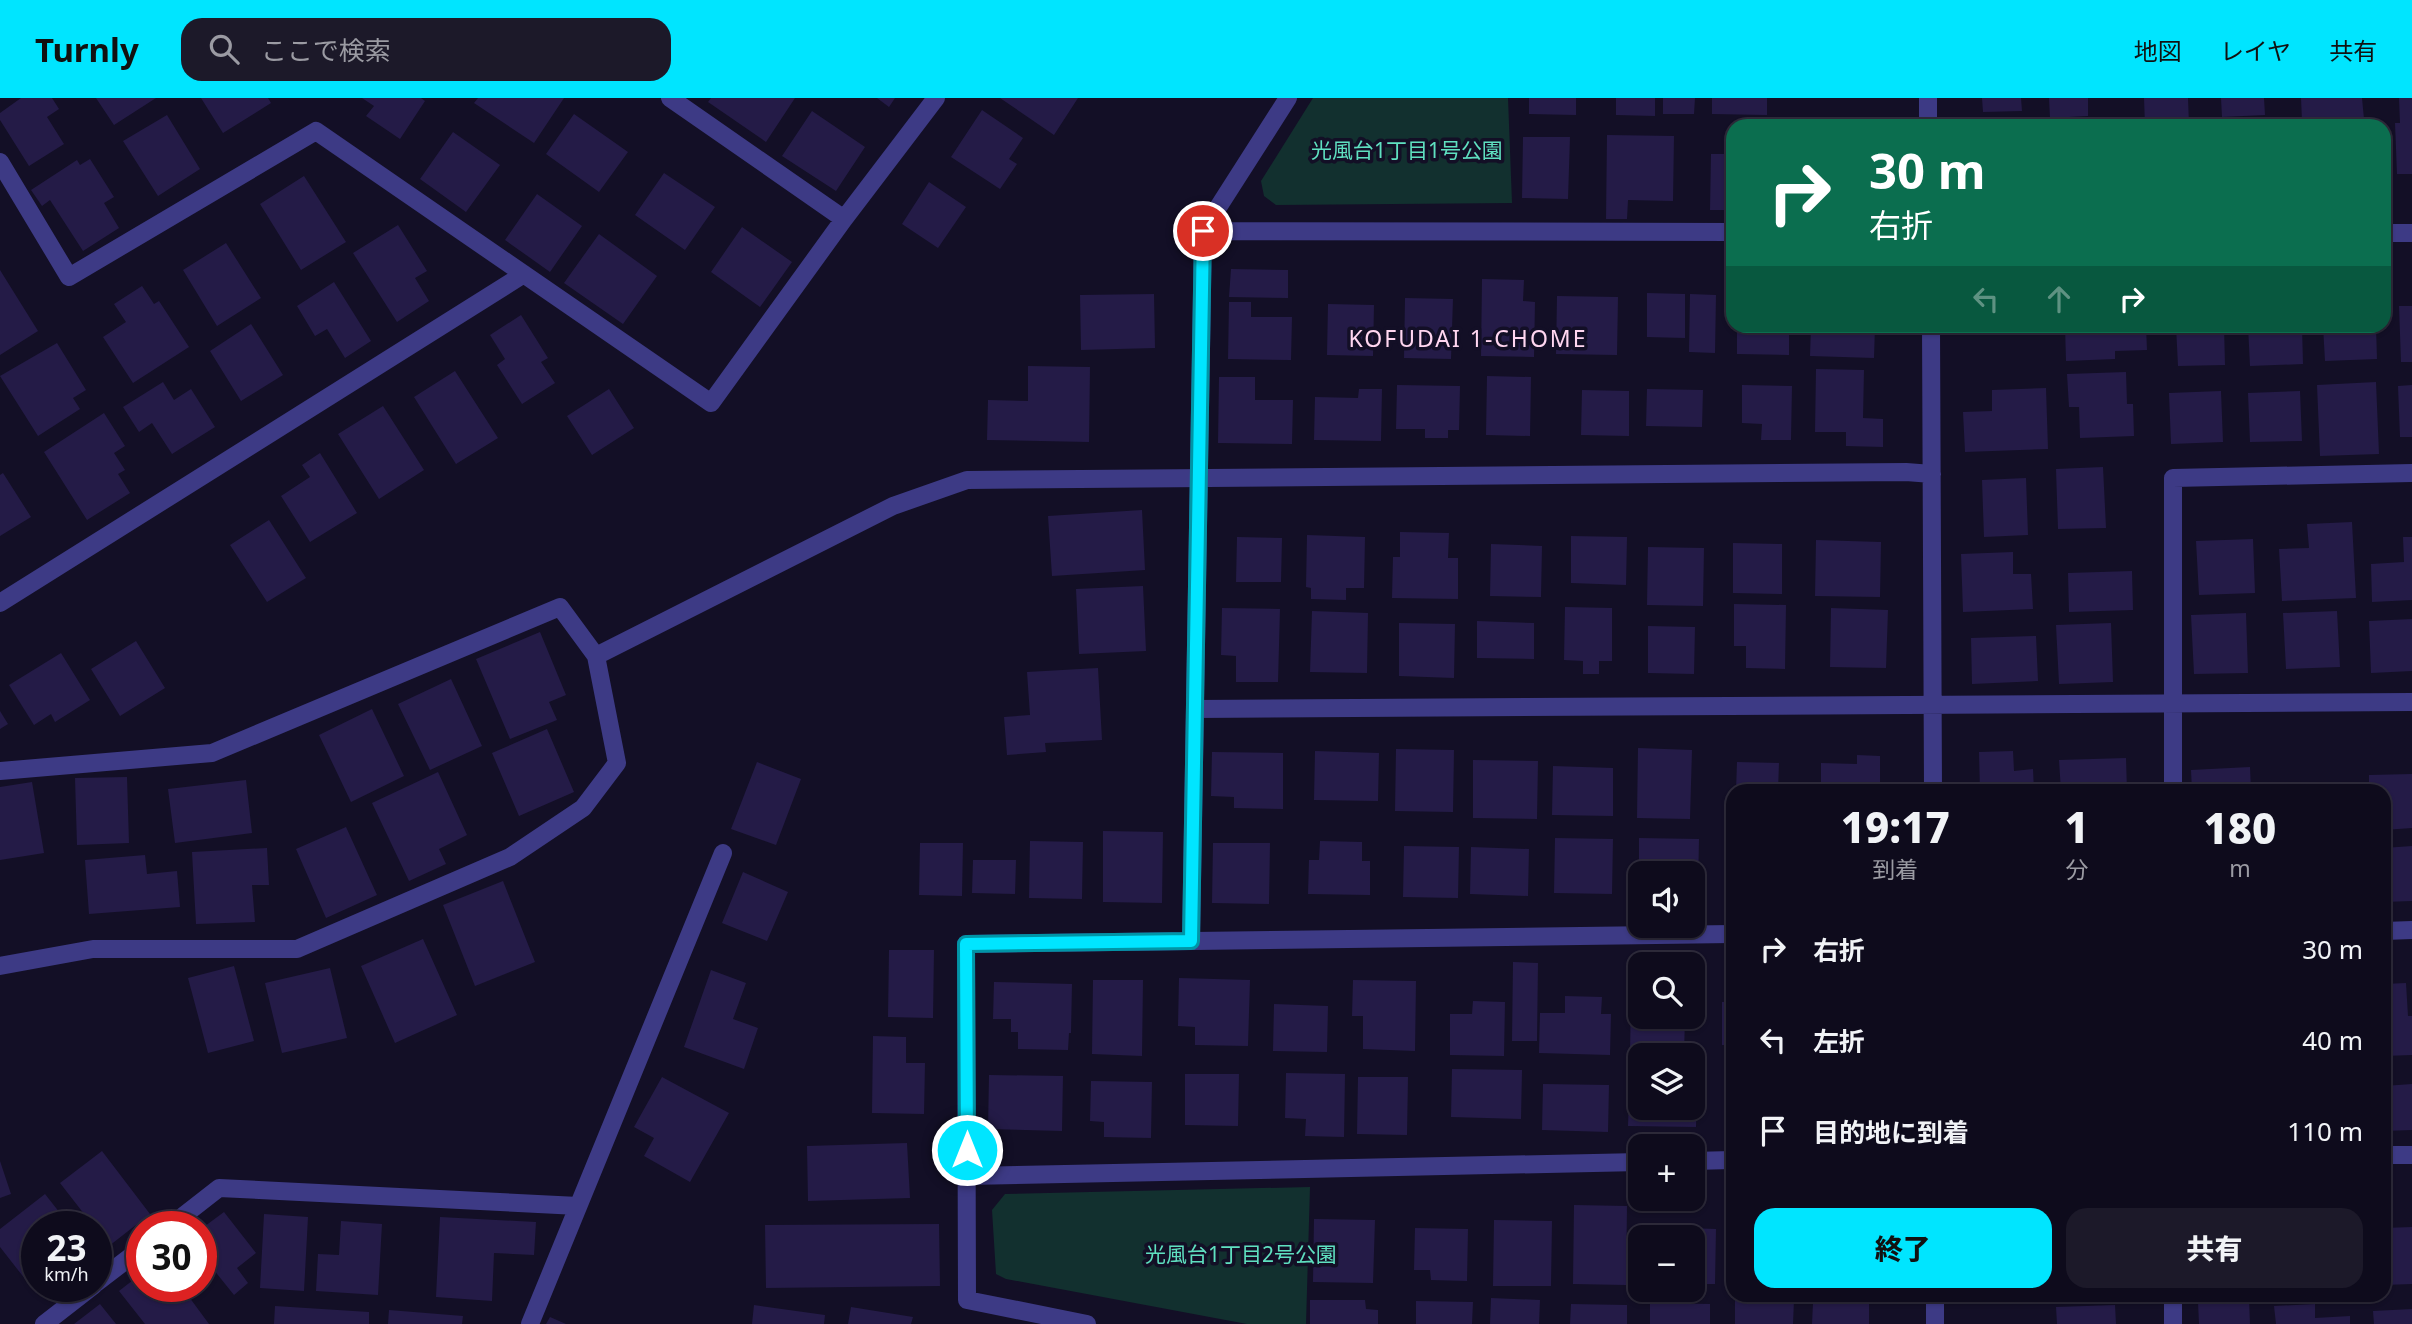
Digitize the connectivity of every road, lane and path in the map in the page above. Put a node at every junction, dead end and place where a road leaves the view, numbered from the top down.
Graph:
1 (670, 98) edge
2 (936, 98) edge
3 (1288, 98) edge
4 (1928, 98) edge
5 (1928, 119) edge
6 (0, 162) edge
7 (844, 219) junction
8 (1203, 231) junction
9 (1726, 232) edge
10 (2391, 233) edge
11 (2412, 233) edge
12 (524, 274) junction
13 (1931, 333) edge
14 (2412, 473) edge
15 (1932, 474) junction
16 (1199, 478) junction
17 (0, 601) edge
18 (596, 656) junction
19 (2412, 702) edge
20 (1932, 704) junction
21 (2173, 704) junction
22 (1195, 709) junction
23 (0, 771) edge
24 (1933, 784) edge
25 (2173, 784) edge
26 (723, 853) dead end
27 (2391, 930) edge
28 (2412, 930) edge
29 (1726, 934) edge
30 (1191, 941) junction
31 (0, 966) edge
32 (2391, 1155) edge
33 (2412, 1155) edge
34 (1726, 1160) edge
35 (1705, 1161) edge
36 (1628, 1162) edge
37 (967, 1176) junction
38 (578, 1206) junction
39 (190, 1211) edge
40 (126, 1260) edge
41 (112, 1271) edge
42 (72, 1302) edge
43 (1935, 1302) edge
44 (2173, 1302) edge
45 (44, 1324) edge
46 (530, 1324) edge
47 (1087, 1324) edge
48 (1936, 1324) edge
49 (2173, 1324) edge

1 - 7 street
2 - 7 street
3 - 8 street
4 - 5 street
6 - 12 street
7 - 12 street
8 - 9 street
8 - 16 street
10 - 11 street
12 - 17 street
13 - 15 street
14 - 21 street
15 - 16 street
15 - 20 street
16 - 18 street
16 - 22 street
18 - 23 street
18 - 31 street
19 - 21 street
20 - 21 street
20 - 22 street
20 - 24 street
21 - 25 street
22 - 30 street
26 - 38 street
27 - 28 street
29 - 30 street
30 - 37 street
32 - 33 street
34 - 35 street
36 - 37 street
37 - 47 street
38 - 39 street
38 - 46 street
40 - 41 street
42 - 45 street
43 - 48 street
44 - 49 street

